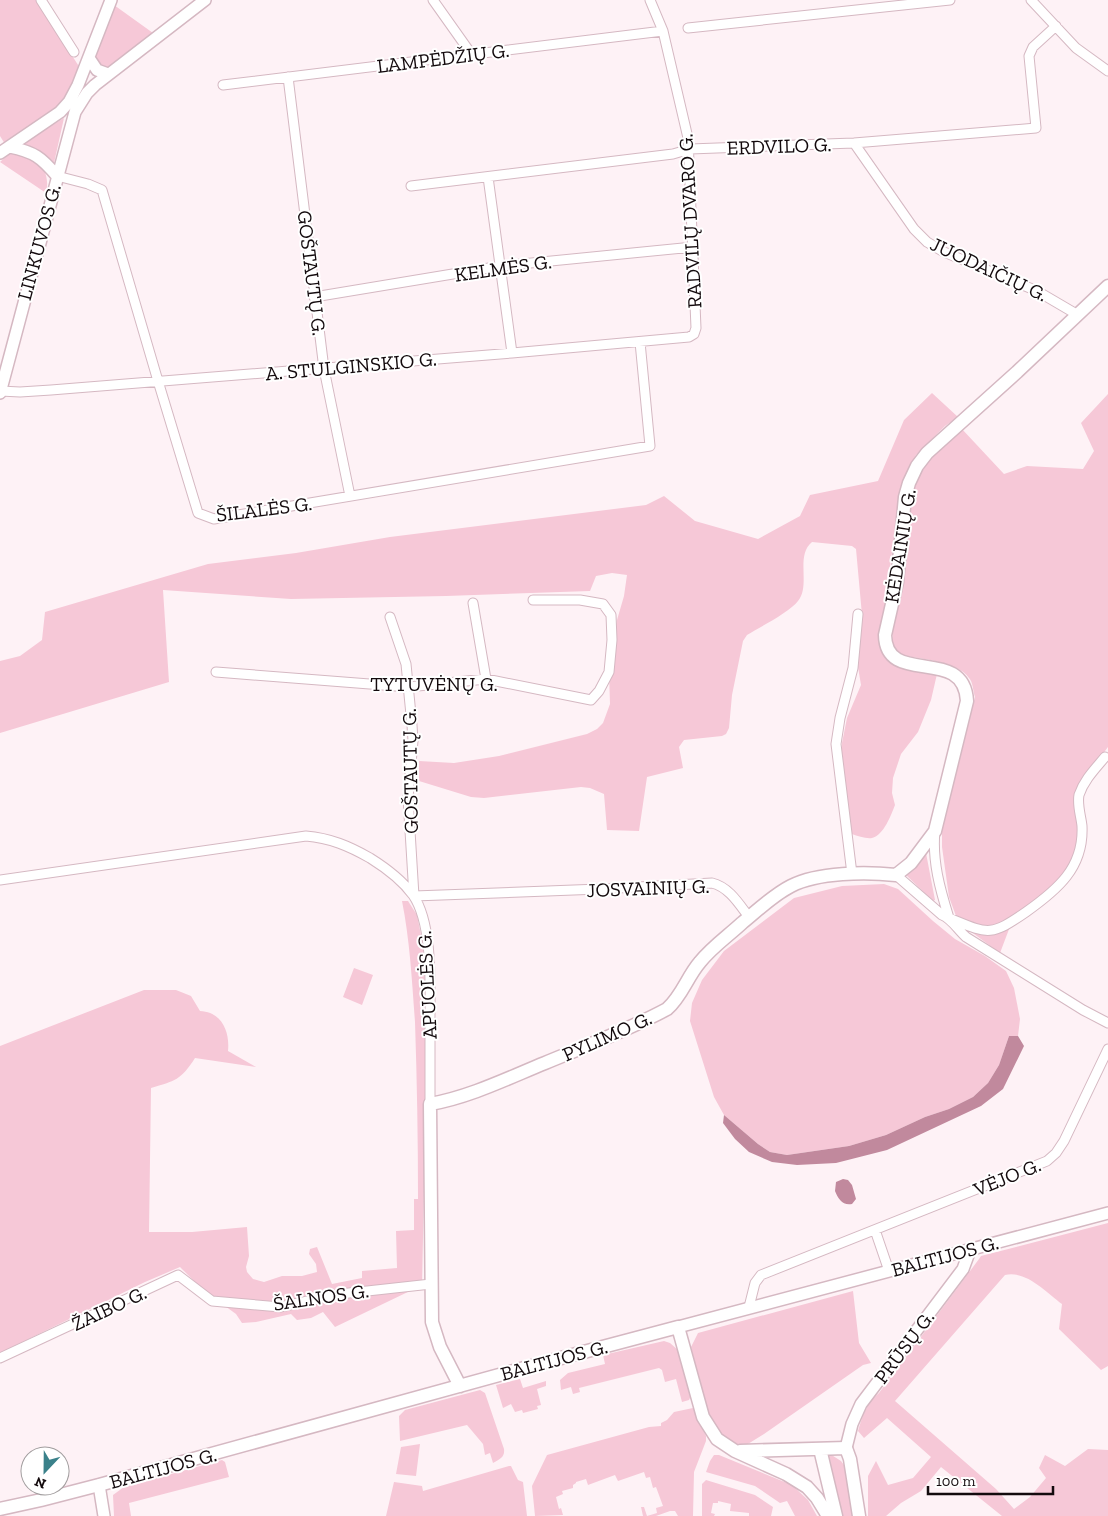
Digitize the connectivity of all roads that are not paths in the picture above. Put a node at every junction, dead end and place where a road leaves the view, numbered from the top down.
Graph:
1 (41, 0) edge
2 (111, 0) edge
3 (205, 0) edge
4 (433, 0) edge
5 (650, 0) edge
6 (950, 0) edge
7 (1031, 0) edge
8 (1056, 26) junction
9 (688, 28) dead end
10 (663, 31) junction
11 (74, 52) dead end
12 (472, 54) junction
13 (89, 58) junction
14 (1108, 71) edge
15 (108, 74) junction
16 (288, 77) junction
17 (223, 85) dead end
18 (854, 143) junction
19 (3, 149) edge
20 (690, 149) junction
21 (57, 176) junction
22 (488, 177) junction
23 (410, 186) dead end
24 (693, 247) junction
25 (501, 266) junction
26 (1108, 286) edge
27 (314, 298) junction
28 (1078, 315) junction
29 (696, 328) joint
30 (640, 342) junction
31 (512, 353) junction
32 (324, 369) junction
33 (158, 381) junction
34 (0, 392) edge
35 (350, 496) junction
36 (533, 600) dead end
37 (473, 603) dead end
38 (858, 614) dead end
39 (390, 617) dead end
40 (216, 672) dead end
41 (486, 680) junction
42 (408, 687) junction
43 (1107, 757) edge
44 (935, 831) junction
45 (852, 874) junction
46 (896, 875) junction
47 (0, 880) edge
48 (414, 896) junction
49 (749, 917) junction
50 (949, 918) junction
51 (1108, 1023) edge
52 (1108, 1049) edge
53 (430, 1104) junction
54 (1108, 1213) edge
55 (875, 1230) junction
56 (970, 1250) junction
57 (889, 1271) junction
58 (431, 1284) junction
59 (212, 1301) joint
60 (749, 1307) junction
61 (678, 1328) junction
62 (0, 1358) edge
63 (460, 1386) junction
64 (846, 1448) junction
65 (820, 1449) junction
66 (735, 1451) junction
67 (99, 1485) junction
68 (0, 1509) edge
69 (104, 1516) edge
70 (828, 1516) edge
71 (836, 1516) edge
72 (859, 1516) edge

1 - 11 street
2 - 13 street
3 - 15 street, LINKUVOS G.
4 - 12 street
5 - 10 street, RADVILŲ DVARO G.
6 - 9 street
7 - 8 street
8 - 14 street
8 - 18 street, ERDVILO G.
10 - 12 street, LAMPĖDŽIŲ G.
10 - 20 street, RADVILŲ DVARO G.
12 - 16 street, LAMPĖDŽIŲ G.
13 - 15 street
13 - 19 street
15 - 21 street, LINKUVOS G.
16 - 17 street, LAMPĖDŽIŲ G.
16 - 27 street, GOŠTAUTŲ G.
18 - 20 street, ERDVILO G.
18 - 28 street, JUODAIČIŲ G.
19 - 21 street
20 - 22 street, ERDVILO G.
20 - 24 street, RADVILŲ DVARO G.
21 - 33 street, ŠILALĖS G.
21 - 34 street, LINKUVOS G.
22 - 23 street, ERDVILO G.
22 - 25 street
24 - 25 street, KELMĖS G.
24 - 29 street, RADVILŲ DVARO G.
25 - 27 street, KELMĖS G.
25 - 31 street
26 - 28 main road, KĖDAINIŲ G.
27 - 32 street, GOŠTAUTŲ G.
28 - 44 main road, KĖDAINIŲ G.
29 - 30 street, A. STULGINSKIO G.
30 - 31 street, A. STULGINSKIO G.
30 - 35 street, ŠILALĖS G.
31 - 32 street, A. STULGINSKIO G.
32 - 33 street, A. STULGINSKIO G.
32 - 35 street, GOŠTAUTŲ G.
33 - 34 street, A. STULGINSKIO G.
33 - 35 street, ŠILALĖS G.
36 - 41 street, TYTUVĖNŲ G.
37 - 41 street
38 - 45 street
39 - 42 street, GOŠTAUTŲ G.
40 - 42 street, TYTUVĖNŲ G.
41 - 42 street, TYTUVĖNŲ G.
42 - 48 street, GOŠTAUTŲ G.
43 - 50 street
44 - 46 main road
44 - 50 street
45 - 46 main road
45 - 49 main road
46 - 50 street
47 - 48 street, APUOLĖS G.
48 - 49 street, JOSVAINIŲ G.
48 - 53 street, APUOLĖS G.
49 - 53 main road, PYLIMO G.
50 - 51 street
52 - 55 street, VĖJO G.
53 - 58 main road, APUOLĖS G.
54 - 56 street, BALTIJOS G.
55 - 57 street
55 - 60 street, VĖJO G.
56 - 57 street, BALTIJOS G.
56 - 64 street, PRŪSŲ G.
57 - 60 street, BALTIJOS G.
58 - 59 street, ŠALNOS G.
58 - 63 main road, APUOLĖS G.
59 - 62 street, ŽAIBO G.
60 - 61 street, BALTIJOS G.
61 - 63 main road, BALTIJOS G.
61 - 66 main road
63 - 67 main road, BALTIJOS G.
64 - 65 main road
64 - 72 main road, PRŪSŲ G.
65 - 66 main road
65 - 71 main road
66 - 70 main road
67 - 68 main road, BALTIJOS G.
67 - 69 street

